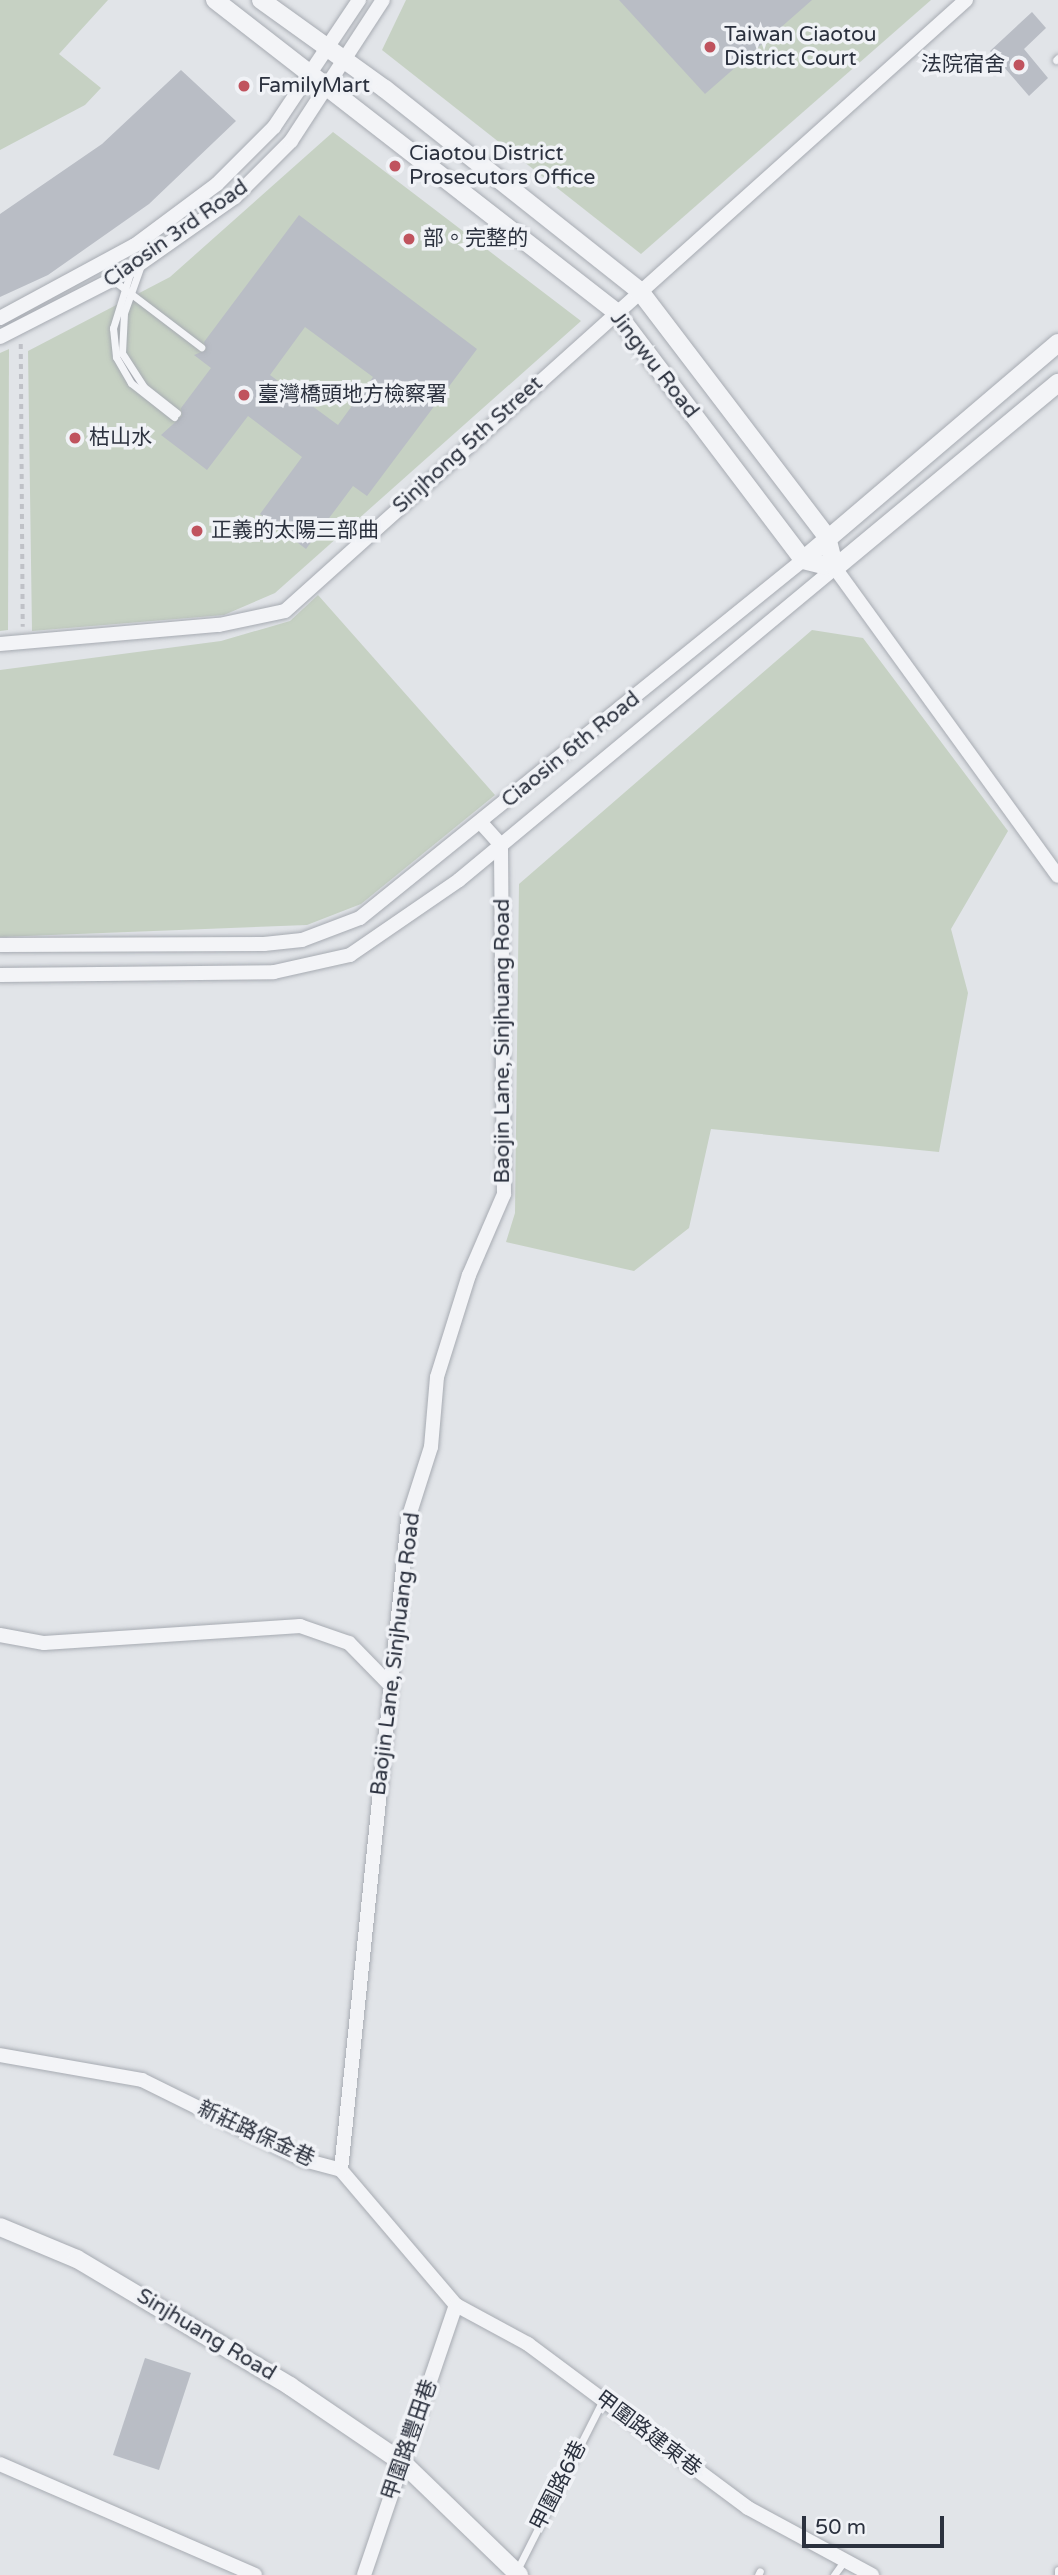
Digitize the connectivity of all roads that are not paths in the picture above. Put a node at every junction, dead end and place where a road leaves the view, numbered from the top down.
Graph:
1 (215, 0) edge
2 (261, 0) edge
3 (359, 0) edge
4 (383, 0) edge
5 (966, 0) edge
6 (329, 47) junction
7 (348, 61) junction
8 (311, 71) junction
9 (330, 85) junction
10 (136, 266) junction
11 (123, 288) junction
12 (639, 290) junction
13 (615, 311) junction
14 (0, 318) edge
15 (0, 337) edge
16 (1058, 343) edge
17 (201, 347) dead end
18 (1058, 383) edge
19 (176, 415) dead end
20 (827, 537) junction
21 (803, 559) junction
22 (835, 568) junction
23 (0, 644) edge
24 (481, 823) junction
25 (501, 845) junction
26 (1058, 876) edge
27 (0, 945) edge
28 (0, 975) edge
29 (0, 1635) edge
30 (391, 1686) junction
31 (0, 2055) edge
32 (341, 2170) junction
33 (0, 2227) edge
34 (456, 2305) junction
35 (603, 2400) junction
36 (402, 2462) junction
37 (0, 2465) edge
38 (838, 2569) edge
39 (1058, 2570) edge
40 (517, 2574) edge
41 (255, 2575) edge
42 (364, 2575) edge
43 (872, 2575) edge
44 (1058, 2575) edge

1 - 8 street, Jingwu Road
2 - 6 street, Jingwu Road
3 - 6 street, Ciaosin 3rd Road
4 - 7 street, Ciaosin 3rd Road
5 - 12 street
6 - 7 street, Jingwu Road
6 - 8 street, Ciaosin 3rd Road
7 - 9 street, Ciaosin 3rd Road
7 - 12 street, Jingwu Road
8 - 9 street, Jingwu Road
8 - 14 street, Ciaosin 3rd Road
9 - 10 street, Ciaosin 3rd Road
9 - 13 street, Jingwu Road
10 - 11 street, Ciaosin 3rd Road
10 - 11 lane
11 - 15 street, Ciaosin 3rd Road
11 - 17 lane
11 - 19 lane
12 - 13 street, Sinjhong 5th Street
12 - 20 street, Jingwu Road
13 - 21 street, Jingwu Road
13 - 23 street, Sinjhong 5th Street
16 - 20 street, Ciaosin 6th Road
18 - 22 street, Ciaosin 6th Road
20 - 21 street, Ciaosin 6th Road
20 - 22 street, Jingwu Road
21 - 22 street
21 - 24 street, Ciaosin 6th Road
22 - 25 street, Ciaosin 6th Road
22 - 26 street, Jingwu Road
24 - 25 street
24 - 27 street, Ciaosin 6th Road
25 - 28 street, Ciaosin 6th Road
25 - 30 street, Baojin Lane, Sinjhuang Road
29 - 30 street
30 - 32 street, Baojin Lane, Sinjhuang Road
31 - 32 street, 新莊路保金巷
32 - 34 street, 新莊路保金巷
33 - 36 street, Sinjhuang Road
34 - 35 street, 甲圍路建東巷
34 - 36 street, 甲圍路豐田巷
35 - 38 street, 甲圍路建東巷
35 - 40 lane, 甲圍路6巷
36 - 40 street, Sinjhuang Road
36 - 42 street, 甲圍路豐田巷
37 - 41 street
38 - 43 street, 甲圍路建東巷
39 - 44 lane

